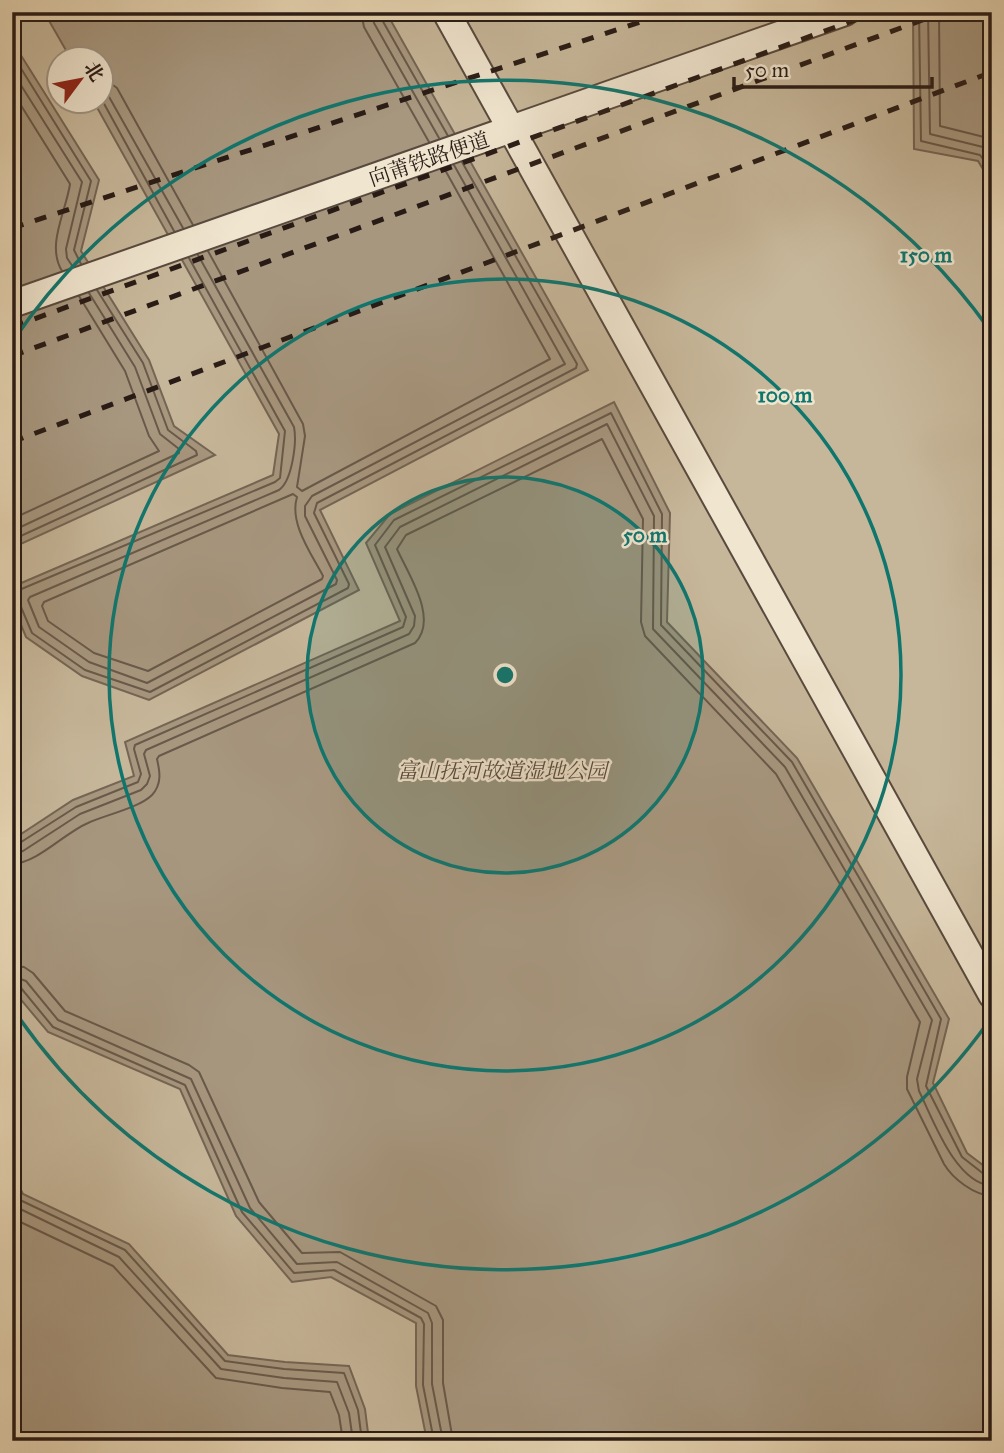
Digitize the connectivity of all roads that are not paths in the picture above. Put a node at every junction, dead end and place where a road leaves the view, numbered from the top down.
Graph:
1 (446, 12) edge
2 (845, 12) edge
3 (512, 131) junction
4 (12, 304) edge
5 (992, 995) edge

1 - 3 lane
2 - 3 lane, 向莆铁路便道
3 - 4 lane, 向莆铁路便道
3 - 5 lane

